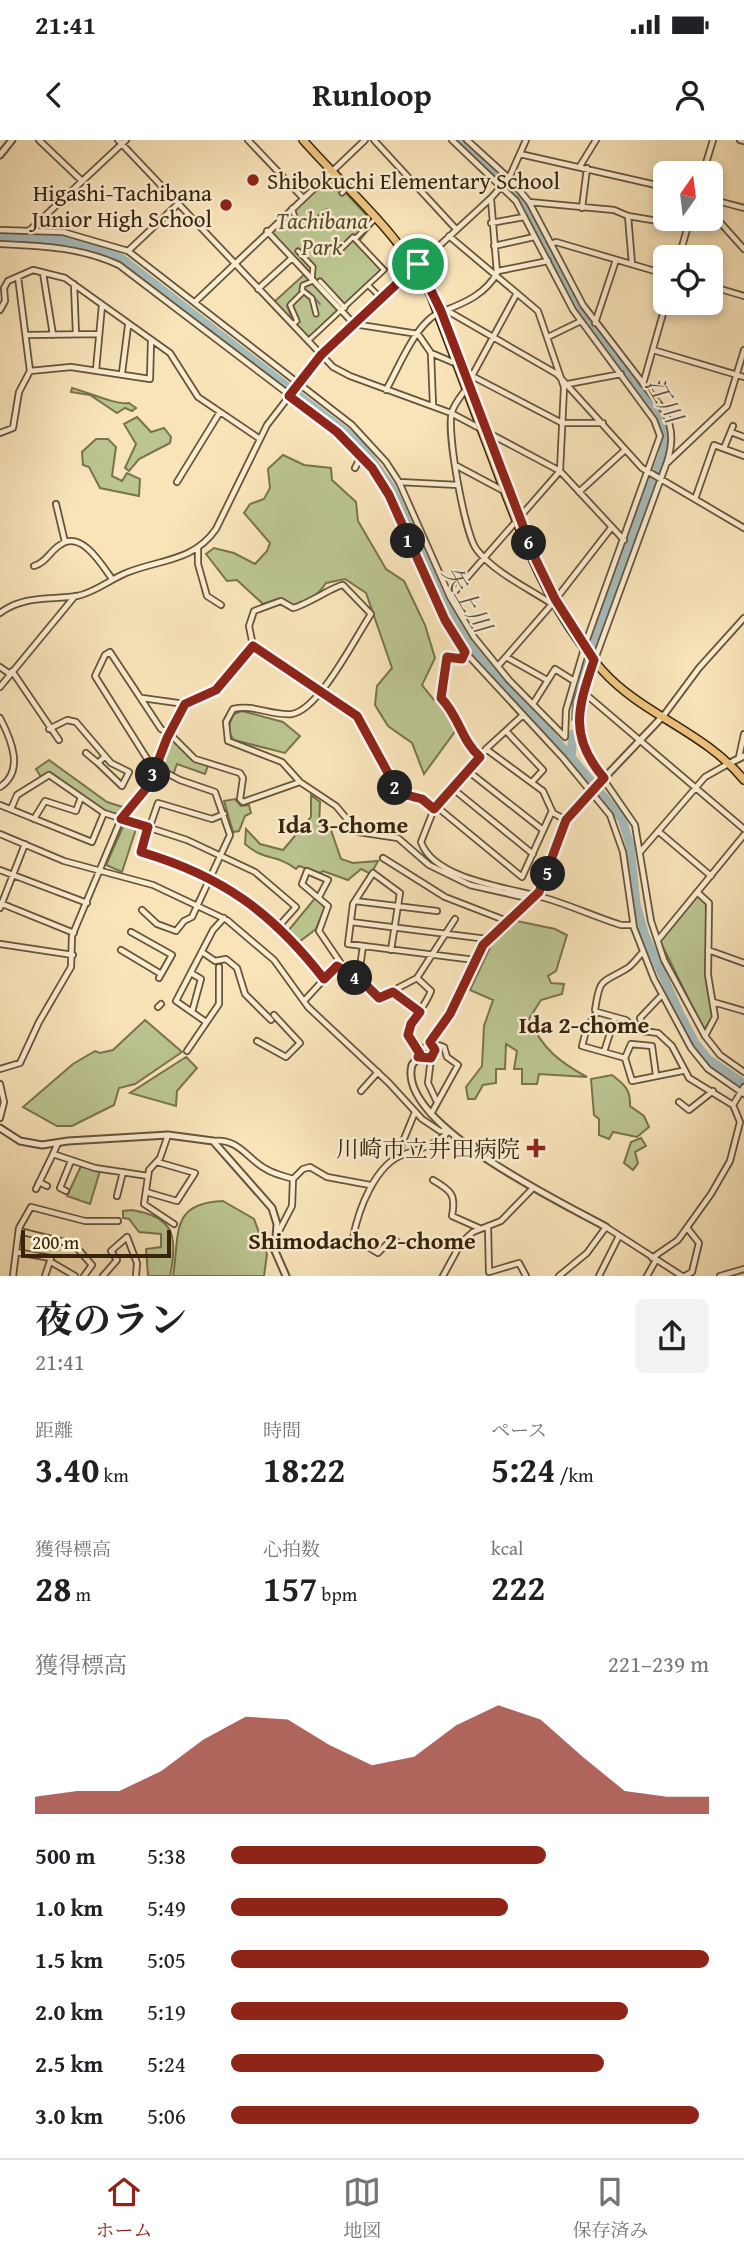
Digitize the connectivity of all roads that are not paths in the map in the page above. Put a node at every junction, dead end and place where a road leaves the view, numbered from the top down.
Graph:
1 (12, 140) edge
2 (39, 140) edge
3 (248, 140) edge
4 (305, 140) edge
5 (365, 140) edge
6 (374, 140) edge
7 (452, 140) edge
8 (467, 140) edge
9 (526, 140) edge
10 (596, 140) edge
11 (713, 140) edge
12 (122, 141) edge
13 (520, 154) junction
14 (0, 155) edge
15 (707, 161) edge
16 (580, 166) junction
17 (587, 168) junction
18 (330, 176) junction
19 (82, 181) junction
20 (506, 182) junction
21 (653, 184) edge
22 (303, 198) junction
23 (491, 198) junction
24 (529, 202) junction
25 (723, 202) edge
26 (178, 204) junction
27 (292, 208) junction
28 (582, 208) junction
29 (744, 208) edge
30 (327, 212) dead end
31 (628, 216) junction
32 (295, 217) dead end
33 (524, 217) junction
34 (653, 220) edge
35 (373, 221) dead end
36 (491, 223) junction
37 (312, 225) dead end
38 (723, 226) edge
39 (456, 229) junction
40 (0, 230) edge
41 (30, 230) junction
42 (267, 231) junction
43 (449, 236) junction
44 (534, 237) junction
45 (354, 239) junction
46 (0, 244) edge
47 (551, 244) junction
48 (494, 246) junction
49 (744, 249) edge
50 (340, 250) dead end
51 (128, 251) junction
52 (298, 251) dead end
53 (292, 258) junction
54 (305, 258) junction
55 (616, 260) junction
56 (548, 261) junction
57 (235, 263) junction
58 (417, 265) junction
59 (632, 265) junction
60 (300, 267) junction
61 (653, 271) edge
62 (498, 272) junction
63 (43, 273) junction
64 (18, 277) junction
65 (317, 281) junction
66 (74, 284) junction
67 (368, 285) junction
68 (258, 289) junction
69 (723, 290) edge
70 (303, 291) junction
71 (517, 293) junction
72 (744, 296) edge
73 (381, 298) junction
74 (347, 299) dead end
75 (195, 302) junction
76 (102, 304) junction
77 (0, 310) edge
78 (341, 310) junction
79 (442, 311) junction
80 (317, 314) dead end
81 (663, 315) edge
82 (326, 317) dead end
83 (581, 321) junction
84 (596, 323) junction
85 (293, 324) junction
86 (354, 324) junction
87 (128, 326) junction
88 (312, 330) dead end
89 (76, 334) junction
90 (99, 334) junction
91 (418, 334) junction
92 (27, 335) junction
93 (53, 335) junction
94 (548, 337) junction
95 (493, 338) junction
96 (310, 339) junction
97 (151, 341) junction
98 (653, 350) junction
99 (744, 350) edge
100 (431, 353) junction
101 (321, 355) junction
102 (457, 365) junction
103 (30, 370) junction
104 (96, 370) junction
105 (122, 373) junction
106 (621, 374) junction
107 (737, 375) junction
108 (469, 377) junction
109 (744, 377) edge
110 (563, 379) junction
111 (299, 383) junction
112 (568, 384) junction
113 (643, 384) junction
114 (466, 388) junction
115 (386, 390) junction
116 (289, 396) junction
117 (433, 405) junction
118 (220, 412) junction
119 (451, 413) junction
120 (562, 423) junction
121 (603, 423) junction
122 (483, 429) junction
123 (0, 433) edge
124 (744, 437) edge
125 (260, 439) junction
126 (724, 448) junction
127 (625, 450) junction
128 (362, 455) junction
129 (744, 456) edge
130 (667, 462) junction
131 (457, 466) junction
132 (355, 468) dead end
133 (560, 471) junction
134 (649, 473) junction
135 (660, 479) junction
136 (177, 482) dead end
137 (399, 482) junction
138 (458, 485) junction
139 (504, 491) junction
140 (579, 492) junction
141 (695, 499) junction
142 (56, 505) dead end
143 (518, 520) junction
144 (611, 528) junction
145 (744, 528) edge
146 (624, 540) junction
147 (65, 542) junction
148 (198, 548) junction
149 (485, 558) junction
150 (34, 566) dead end
151 (112, 579) junction
152 (75, 596) junction
153 (450, 597) junction
154 (553, 602) junction
155 (221, 605) dead end
156 (0, 613) edge
157 (744, 618) edge
158 (585, 645) junction
159 (253, 646) junction
160 (465, 652) junction
161 (506, 657) junction
162 (594, 658) junction
163 (498, 666) junction
164 (0, 667) edge
165 (11, 672) junction
166 (547, 680) junction
167 (574, 681) junction
168 (0, 687) edge
169 (321, 691) junction
170 (583, 692) junction
171 (142, 698) junction
172 (185, 704) junction
173 (533, 704) junction
174 (665, 714) junction
175 (523, 715) junction
176 (0, 718) edge
177 (49, 729) junction
178 (506, 731) junction
179 (170, 733) junction
180 (744, 734) edge
181 (59, 740) dead end
182 (639, 741) junction
183 (486, 748) junction
184 (86, 752) dead end
185 (105, 756) junction
186 (480, 757) junction
187 (736, 759) edge
188 (98, 763) junction
189 (156, 769) junction
190 (468, 771) junction
191 (744, 775) edge
192 (603, 779) junction
193 (744, 780) edge
194 (300, 782) junction
195 (532, 782) junction
196 (0, 787) edge
197 (695, 788) junction
198 (452, 789) junction
199 (592, 790) junction
200 (81, 797) junction
201 (0, 805) edge
202 (435, 808) junction
203 (11, 809) junction
204 (552, 811) junction
205 (104, 813) junction
206 (225, 814) junction
207 (34, 819) junction
208 (121, 819) junction
209 (566, 820) junction
210 (148, 827) junction
211 (744, 829) edge
212 (543, 830) junction
213 (658, 831) junction
214 (0, 834) edge
215 (744, 835) edge
216 (25, 845) junction
217 (641, 852) junction
218 (533, 854) junction
219 (222, 857) junction
220 (383, 858) dead end
221 (100, 869) junction
222 (0, 870) edge
223 (13, 875) junction
224 (711, 876) junction
225 (210, 880) junction
226 (697, 892) junction
227 (535, 896) junction
228 (319, 897) junction
229 (355, 901) junction
230 (528, 901) junction
231 (86, 903) junction
232 (1, 905) edge
233 (198, 906) junction
234 (397, 906) junction
235 (142, 910) dead end
236 (437, 911) dead end
237 (224, 918) junction
238 (454, 919) dead end
239 (507, 921) junction
240 (351, 922) junction
241 (633, 925) junction
242 (279, 926) junction
243 (395, 928) junction
244 (131, 932) dead end
245 (74, 933) junction
246 (445, 934) junction
247 (487, 939) junction
248 (657, 940) junction
249 (0, 944) edge
250 (363, 946) junction
251 (121, 950) dead end
252 (391, 950) junction
253 (708, 950) junction
254 (202, 952) junction
255 (642, 953) junction
256 (73, 955) junction
257 (432, 955) junction
258 (475, 960) junction
259 (744, 963) edge
260 (337, 966) junction
261 (219, 967) dead end
262 (191, 973) junction
263 (359, 974) dead end
264 (417, 978) junction
265 (324, 979) junction
266 (393, 992) junction
267 (662, 995) junction
268 (304, 1001) junction
269 (713, 1002) junction
270 (744, 1011) edge
271 (192, 1012) junction
272 (420, 1012) junction
273 (597, 1012) junction
274 (615, 1017) junction
275 (206, 1022) junction
276 (645, 1032) junction
277 (705, 1036) junction
278 (257, 1041) dead end
279 (431, 1042) junction
280 (187, 1052) dead end
281 (604, 1052) junction
282 (419, 1056) junction
283 (431, 1058) junction
284 (625, 1058) junction
285 (0, 1069) edge
286 (682, 1071) junction
287 (378, 1072) junction
288 (744, 1072) edge
289 (656, 1075) junction
290 (0, 1084) edge
291 (360, 1091) dead end
292 (713, 1091) junction
293 (743, 1091) edge
294 (436, 1100) junction
295 (679, 1102) dead end
296 (733, 1105) junction
297 (415, 1112) junction
298 (431, 1114) junction
299 (0, 1118) edge
300 (0, 1128) edge
301 (448, 1131) junction
302 (169, 1135) junction
303 (213, 1141) junction
304 (58, 1143) junction
305 (53, 1154) junction
306 (402, 1155) junction
307 (71, 1161) junction
308 (156, 1162) junction
309 (123, 1172) junction
310 (148, 1176) junction
311 (293, 1180) junction
312 (433, 1180) dead end
313 (39, 1182) junction
314 (370, 1185) junction
315 (47, 1186) dead end
316 (533, 1188) junction
317 (36, 1189) dead end
318 (66, 1191) dead end
319 (146, 1192) junction
320 (117, 1196) dead end
321 (118, 1221) dead end
322 (174, 1224) dead end
323 (488, 1226) junction
324 (606, 1227) junction
325 (480, 1229) junction
326 (688, 1229) junction
327 (19, 1231) junction
328 (276, 1236) junction
329 (619, 1236) junction
330 (396, 1241) dead end
331 (16, 1252) junction
332 (654, 1259) junction
333 (51, 1262) junction
334 (744, 1269) edge
335 (13, 1276) edge
336 (45, 1276) edge
337 (75, 1276) edge
338 (84, 1276) edge
339 (103, 1276) edge
340 (136, 1276) edge
341 (286, 1276) edge
342 (443, 1276) edge
343 (526, 1276) edge
344 (559, 1276) edge
345 (599, 1276) edge
346 (647, 1276) edge
347 (683, 1276) edge
348 (720, 1276) edge

1 - 14 street
2 - 19 street
3 - 22 street
4 - 18 main road
5 - 18 street
6 - 39 street
7 - 20 street
8 - 20 street
9 - 13 street
10 - 16 street
11 - 15 street
12 - 19 street
12 - 26 street
13 - 16 street
13 - 20 street
16 - 17 street
17 - 21 street
17 - 28 street
18 - 22 street
18 - 58 main road
19 - 41 street
20 - 23 street
20 - 24 street
20 - 33 street
22 - 27 street
23 - 36 street
23 - 39 street
24 - 28 street
24 - 47 street
25 - 29 street
26 - 51 street
26 - 57 street
27 - 32 street
27 - 42 street
28 - 31 street
30 - 37 street
31 - 34 street
31 - 59 street
33 - 36 street
33 - 44 street
35 - 45 street
36 - 48 street
38 - 49 street
39 - 43 street
40 - 41 street
41 - 51 street
42 - 53 street
42 - 57 street
43 - 58 street
43 - 62 street
44 - 48 street
44 - 56 street
45 - 50 street
45 - 67 street
46 - 116 street
47 - 55 street
47 - 84 street
48 - 62 street
51 - 75 street
52 - 54 street
53 - 60 street
53 - 68 street
54 - 60 street
54 - 65 street
55 - 59 street
55 - 84 street
56 - 62 street
56 - 83 street
57 - 68 street
57 - 75 street
58 - 73 street
58 - 79 main road
59 - 61 street
60 - 65 street
62 - 71 street
62 - 79 street
63 - 64 street
63 - 66 street
63 - 93 street
64 - 77 street
64 - 92 street
65 - 70 street
65 - 78 street
66 - 76 street
66 - 89 street
67 - 73 street
67 - 78 street
68 - 85 street
69 - 72 street
70 - 80 street
70 - 85 street
71 - 94 street
71 - 95 street
73 - 86 street
74 - 78 street
75 - 111 street
76 - 87 street
76 - 90 street
78 - 82 street
78 - 86 street
78 - 96 street
79 - 91 street
79 - 95 street
79 - 102 main road
79 - 108 main road
81 - 98 street
83 - 94 street
83 - 106 street
84 - 113 street
85 - 96 street
86 - 91 street
86 - 101 street
87 - 97 street
87 - 105 street
88 - 96 street
89 - 90 street
89 - 93 street
90 - 104 street
91 - 100 street
91 - 115 street
92 - 93 street
92 - 103 street
94 - 110 street
95 - 108 street
95 - 110 street
96 - 101 street
97 - 105 street
97 - 118 street
98 - 107 street
98 - 113 street
99 - 107 street
100 - 102 street
100 - 117 street
101 - 111 street
101 - 115 street
102 - 114 main road
103 - 104 street
103 - 123 street
104 - 105 street
106 - 112 street
106 - 134 street
107 - 109 street
107 - 130 street
108 - 120 street
108 - 122 main road
110 - 112 street
110 - 120 street
111 - 116 street
111 - 137 street
112 - 121 street
113 - 130 street
114 - 119 street
114 - 122 main road
115 - 117 street
116 - 125 street
116 - 128 street
117 - 119 street
118 - 125 street
118 - 136 street
119 - 122 street
119 - 131 street
120 - 121 street
120 - 133 street
121 - 127 street
122 - 133 street
122 - 139 main road
122 - 143 main road
124 - 126 street
125 - 148 street
126 - 129 street
126 - 141 street
127 - 134 street
127 - 140 street
128 - 132 street
128 - 160 street
130 - 135 street
131 - 138 street
131 - 139 street
133 - 140 street
133 - 143 street
134 - 135 street
134 - 146 street
135 - 141 street
135 - 162 street
137 - 138 street
137 - 153 street
138 - 149 street
139 - 143 main road
140 - 144 street
141 - 145 street
142 - 147 street
143 - 149 street
143 - 154 main road
144 - 146 street
144 - 154 street
146 - 158 street
147 - 150 street
147 - 151 street
148 - 151 street
148 - 155 street
149 - 153 street
149 - 154 street
151 - 152 street
152 - 156 street
152 - 165 street
153 - 163 street
154 - 158 main road
154 - 161 street
157 - 174 street
158 - 162 main road
158 - 167 street
159 - 169 street
159 - 169 street
159 - 172 street
160 - 175 street
160 - 186 street
161 - 163 street
161 - 166 street
162 - 170 street
162 - 174 main road
163 - 173 street
164 - 165 street
165 - 168 street
165 - 177 street
166 - 167 street
166 - 173 street
167 - 173 street
169 - 194 street
169 - 202 street
170 - 182 street
170 - 192 street
171 - 172 street
171 - 179 street
171 - 189 street
172 - 179 street
174 - 182 street
174 - 187 main road
175 - 178 street
175 - 199 street
176 - 196 street
177 - 181 street
177 - 185 street
178 - 183 street
178 - 195 street
179 - 189 street
179 - 194 street
180 - 187 street
182 - 192 street
182 - 197 street
183 - 186 street
183 - 195 street
184 - 188 street
185 - 188 street
185 - 188 street
186 - 190 street
187 - 191 main road
187 - 193 main road
187 - 197 street
189 - 206 street
189 - 208 street
190 - 198 street
190 - 212 street
192 - 199 street
192 - 217 street
194 - 230 street
195 - 204 street
197 - 211 street
197 - 213 street
198 - 202 street
198 - 218 street
199 - 209 street
199 - 241 street
200 - 203 street
200 - 205 street
200 - 207 street
201 - 203 street
202 - 218 street
202 - 227 street
203 - 207 street
204 - 209 street
204 - 212 street
205 - 207 street
205 - 208 street
206 - 210 street
206 - 219 street
208 - 210 street
208 - 221 street
209 - 227 street
210 - 219 street
210 - 225 street
212 - 218 street
213 - 217 street
213 - 224 street
214 - 216 street
215 - 224 street
216 - 221 street
216 - 223 street
217 - 248 street
219 - 225 street
219 - 242 street
220 - 239 street
221 - 231 street
221 - 233 street
222 - 223 street
223 - 231 street
223 - 232 street
224 - 226 street
225 - 233 street
225 - 242 street
226 - 248 street
226 - 253 street
227 - 230 street
227 - 241 street
228 - 228 street
228 - 260 street
229 - 234 street
229 - 234 street
229 - 240 street
230 - 239 street
231 - 245 street
232 - 245 street
233 - 235 street
233 - 237 street
234 - 236 street
234 - 243 street
237 - 254 street
237 - 268 street
238 - 246 street
239 - 247 street
240 - 243 street
240 - 250 street
241 - 255 street
242 - 265 street
243 - 246 street
243 - 252 street
244 - 251 street
245 - 256 street
246 - 247 street
246 - 257 street
247 - 258 street
248 - 277 street
249 - 256 street
250 - 252 street
250 - 263 street
252 - 257 street
253 - 259 street
253 - 269 street
254 - 262 street
254 - 278 street
255 - 267 street
255 - 273 street
256 - 285 street
257 - 258 street
257 - 264 street
258 - 279 street
260 - 265 street
260 - 266 street
261 - 275 street
262 - 271 street
262 - 271 street
264 - 266 street
264 - 272 street
265 - 268 street
266 - 272 street
267 - 276 street
267 - 293 street
268 - 287 street
269 - 270 street
269 - 277 street
271 - 275 street
272 - 282 street
273 - 274 street
273 - 281 street
274 - 276 street
274 - 281 street
275 - 280 street
276 - 286 street
277 - 288 street
279 - 282 street
279 - 283 street
279 - 294 street
281 - 284 street
282 - 283 street
282 - 298 street
283 - 294 street
284 - 289 street
284 - 289 street
286 - 289 street
286 - 292 street
287 - 291 street
287 - 297 street
290 - 299 street
292 - 295 street
292 - 296 street
293 - 296 street
294 - 298 street
296 - 326 street
297 - 301 street
297 - 306 street
298 - 301 street
300 - 304 street
301 - 306 street
301 - 316 street
302 - 303 street
302 - 304 street
302 - 308 street
303 - 311 street
303 - 328 street
304 - 305 street
305 - 307 street
305 - 313 street
306 - 314 street
307 - 309 street
307 - 318 street
308 - 310 street
308 - 319 street
309 - 310 street
309 - 320 street
310 - 319 street
311 - 314 street
311 - 328 street
312 - 325 street
313 - 315 street
313 - 317 street
314 - 330 street
316 - 323 street
316 - 324 street
319 - 322 street
321 - 327 street
323 - 325 street
323 - 343 street
324 - 329 street
324 - 344 street
325 - 342 street
326 - 332 street
326 - 347 street
327 - 331 street
327 - 338 street
328 - 341 street
329 - 332 street
329 - 345 street
331 - 333 street
331 - 335 street
332 - 346 street
332 - 347 street
333 - 336 street
333 - 337 street
334 - 348 street
339 - 340 street

